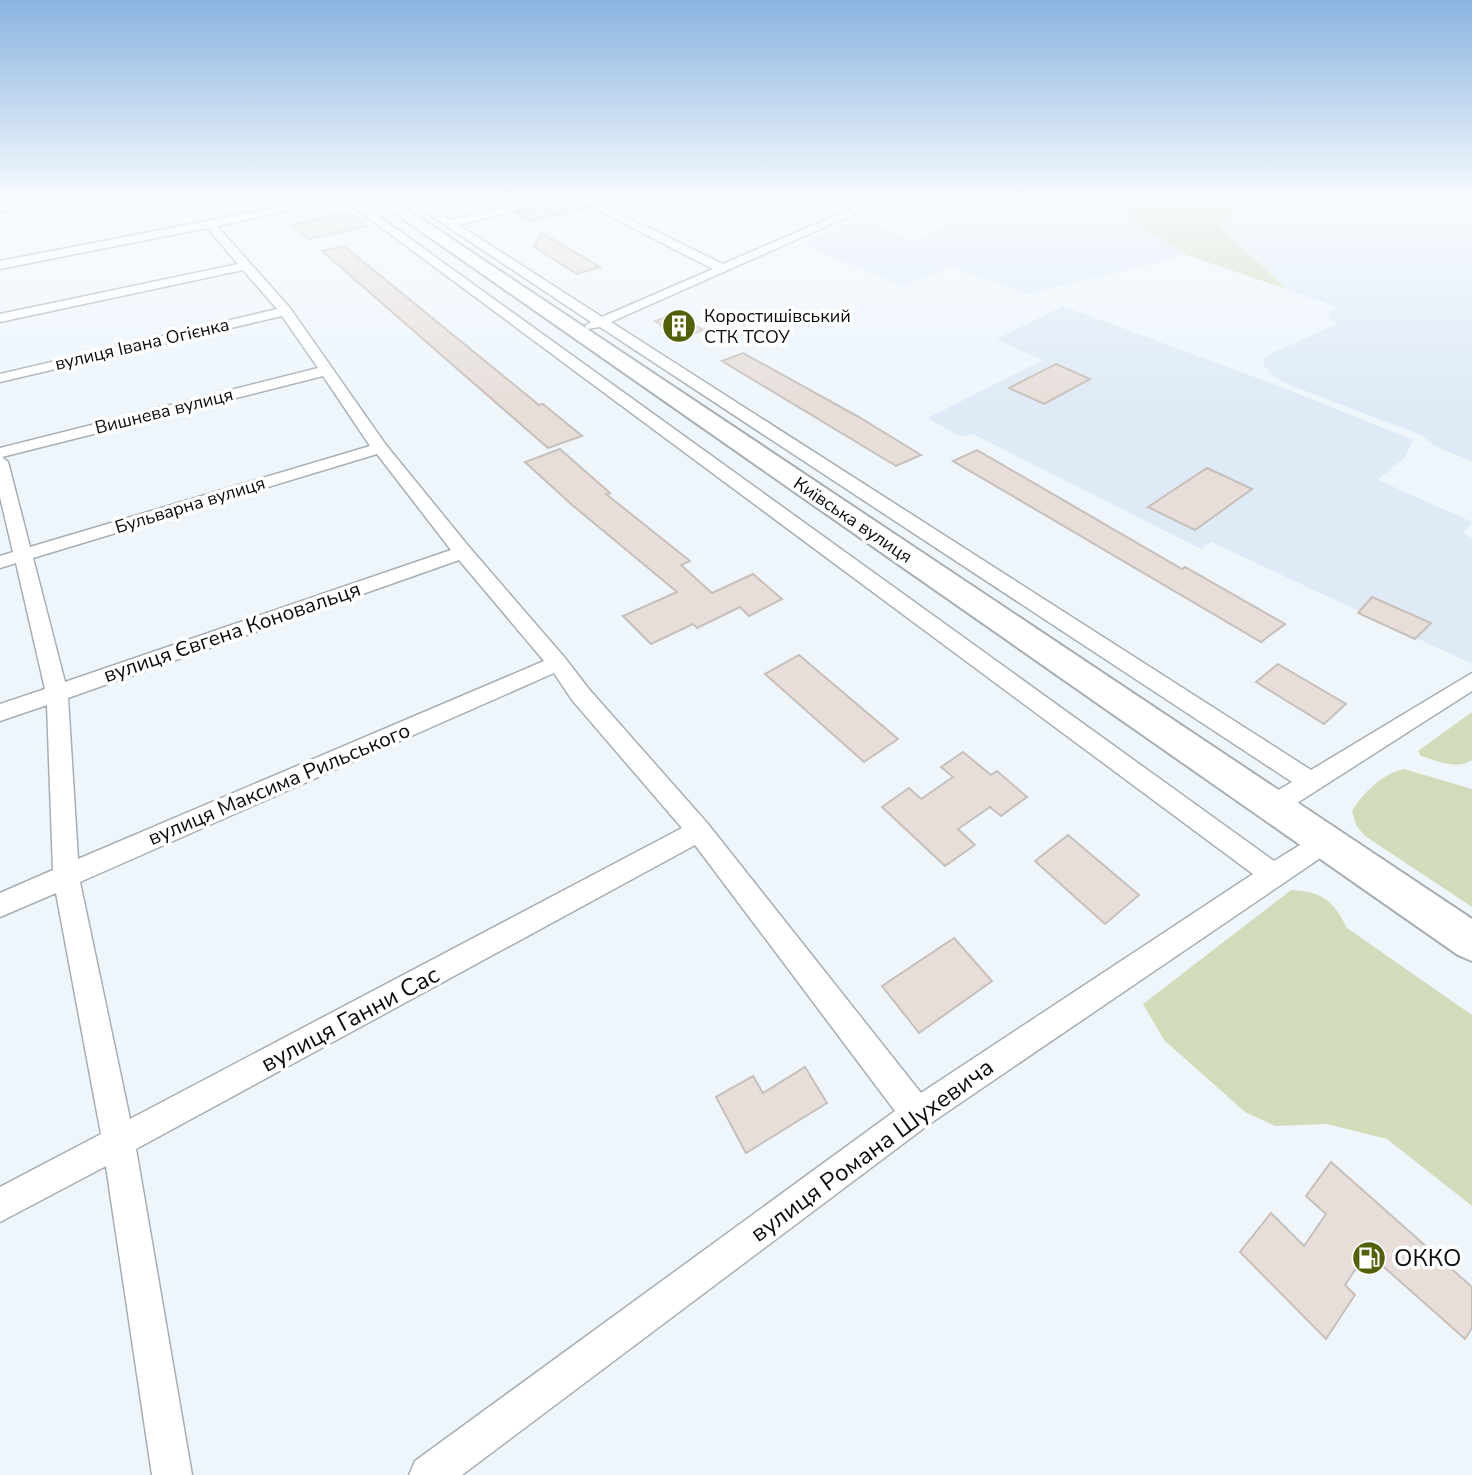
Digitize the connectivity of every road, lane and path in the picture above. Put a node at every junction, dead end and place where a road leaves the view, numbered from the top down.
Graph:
1 (235, 268) edge
2 (246, 268) edge
3 (442, 268) edge
4 (482, 268) edge
5 (517, 268) edge
6 (723, 269) edge
7 (285, 311) junction
8 (0, 318) edge
9 (601, 322) junction
10 (576, 333) junction
11 (328, 370) junction
12 (0, 378) edge
13 (380, 448) junction
14 (0, 453) edge
15 (0, 462) edge
16 (463, 552) junction
17 (12, 559) edge
18 (558, 663) junction
19 (1472, 681) edge
20 (57, 692) junction
21 (0, 713) edge
22 (1311, 782) junction
23 (1274, 805) junction
24 (699, 831) junction
25 (1326, 840) junction
26 (1274, 875) junction
27 (65, 877) junction
28 (0, 905) edge
29 (1472, 942) edge
30 (917, 1114) junction
31 (119, 1143) junction
32 (0, 1205) edge
33 (172, 1475) edge
34 (429, 1475) edge

1 - 8 street
2 - 7 street
3 - 26 street
4 - 10 main road, Київська вулиця
5 - 9 street
6 - 9 street
7 - 11 street
7 - 12 street, вулиця Івана Огієнка
9 - 10 street
9 - 22 street
10 - 23 main road, Київська вулиця
11 - 13 street
11 - 14 street, Вишнева вулиця
13 - 16 street
13 - 17 street, Бульварна вулиця
15 - 17 street
16 - 18 street
16 - 20 street, вулиця Євгена Коновальця
17 - 20 street
18 - 24 street
18 - 27 street, вулиця Максима Рильського
19 - 22 street
20 - 21 street, вулиця Євгена Коновальця
20 - 27 street
22 - 23 street
23 - 25 main road, Київська вулиця
24 - 30 street
24 - 31 street, вулиця Ганни Сас
25 - 26 street, вулиця Романа Шухевича
25 - 29 main road, Київська вулиця
26 - 30 street, вулиця Романа Шухевича
27 - 28 street, вулиця Максима Рильського
27 - 31 street
30 - 34 street, вулиця Романа Шухевича
31 - 32 street, вулиця Ганни Сас
31 - 33 street

